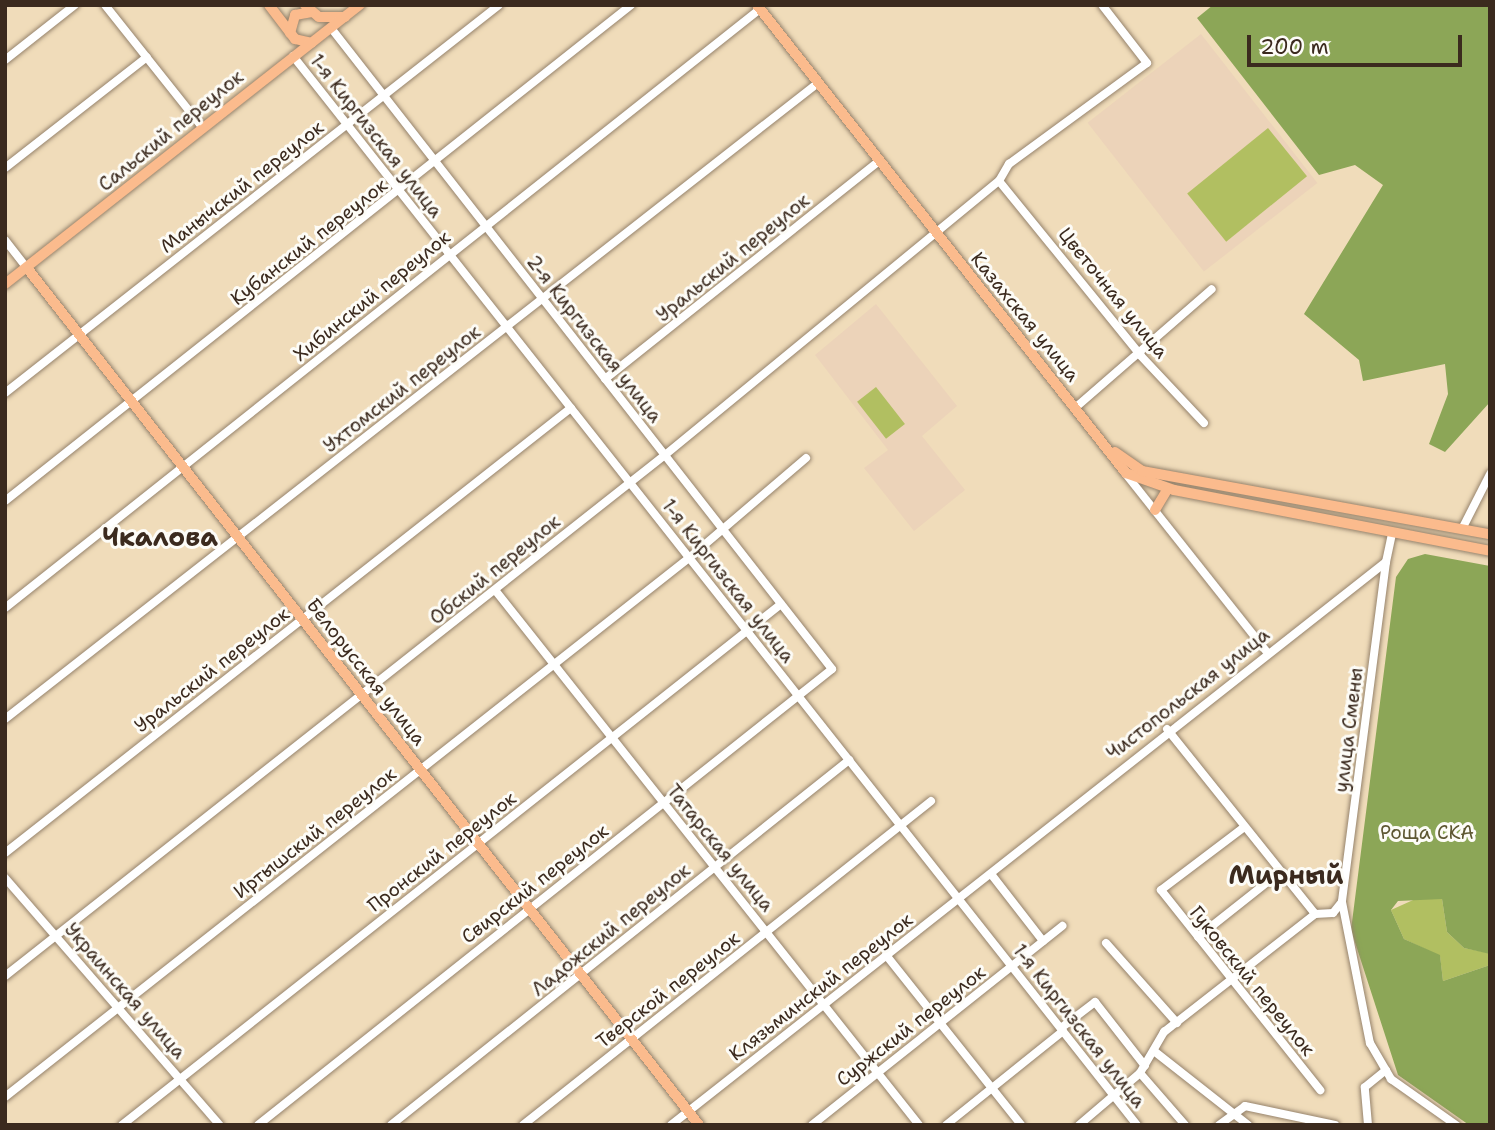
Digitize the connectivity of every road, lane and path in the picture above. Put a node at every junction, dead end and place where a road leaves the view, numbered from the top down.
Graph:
1 (75, 5) edge
2 (105, 5) edge
3 (269, 5) edge
4 (305, 5) edge
5 (360, 5) edge
6 (499, 5) edge
7 (631, 5) edge
8 (1102, 5) edge
9 (758, 7) edge
10 (317, 15) junction
11 (345, 17) junction
12 (331, 27) junction
13 (291, 34) junction
14 (315, 41) junction
15 (293, 56) junction
16 (147, 57) junction
17 (5, 60) edge
18 (281, 64) junction
19 (818, 83) junction
20 (384, 96) junction
21 (347, 125) junction
22 (203, 128) junction
23 (879, 161) junction
24 (436, 162) junction
25 (5, 168) edge
26 (999, 181) junction
27 (400, 191) junction
28 (486, 226) junction
29 (935, 233) junction
30 (5, 240) edge
31 (449, 254) junction
32 (27, 268) junction
33 (5, 285) edge
34 (1212, 289) dead end
35 (542, 298) junction
36 (507, 327) junction
37 (78, 334) junction
38 (1141, 356) junction
39 (605, 379) junction
40 (5, 393) edge
41 (131, 401) junction
42 (571, 408) junction
43 (1075, 408) junction
44 (1204, 423) dead end
45 (1096, 432) junction
46 (665, 455) junction
47 (806, 458) dead end
48 (183, 467) junction
49 (1120, 467) junction
50 (1490, 474) edge
51 (630, 482) junction
52 (1169, 489) junction
53 (5, 501) edge
54 (1319, 501) junction
55 (1154, 510) junction
56 (1315, 519) junction
57 (1462, 529) junction
58 (723, 530) junction
59 (1392, 534) junction
60 (1490, 534) edge
61 (238, 537) junction
62 (1459, 546) junction
63 (1490, 551) edge
64 (689, 558) junction
65 (1386, 562) junction
66 (495, 590) junction
67 (781, 604) junction
68 (5, 608) edge
69 (303, 619) junction
70 (747, 631) junction
71 (1266, 651) junction
72 (554, 665) junction
73 (832, 669) joint
74 (362, 695) junction
75 (799, 697) junction
76 (5, 719) edge
77 (1167, 729) junction
78 (612, 738) junction
79 (849, 760) junction
80 (421, 771) junction
81 (931, 802) dead end
82 (664, 803) junction
83 (901, 826) junction
84 (1243, 828) junction
85 (478, 843) junction
86 (5, 853) edge
87 (715, 867) junction
88 (1280, 872) junction
89 (990, 874) junction
90 (5, 878) edge
91 (958, 898) junction
92 (1342, 902) junction
93 (529, 908) junction
94 (1315, 914) junction
95 (1062, 926) dead end
96 (767, 933) junction
97 (56, 936) junction
98 (1198, 937) junction
99 (1043, 941) junction
100 (1106, 943) dead end
101 (886, 956) junction
102 (1012, 966) junction
103 (581, 974) junction
104 (5, 976) edge
105 (1233, 984) junction
106 (824, 1004) junction
107 (118, 1007) junction
108 (940, 1023) junction
109 (1177, 1023) junction
110 (1062, 1030) junction
111 (632, 1039) junction
112 (1154, 1052) junction
113 (1143, 1070) junction
114 (1386, 1070) junction
115 (877, 1071) junction
116 (180, 1078) junction
117 (992, 1088) junction
118 (1320, 1090) dead end
119 (1115, 1096) junction
120 (5, 1097) edge
121 (688, 1111) junction
122 (1231, 1114) junction
123 (122, 1125) edge
124 (220, 1125) edge
125 (258, 1125) edge
126 (391, 1125) edge
127 (523, 1125) edge
128 (671, 1125) edge
129 (699, 1125) edge
130 (812, 1125) edge
131 (919, 1125) edge
132 (946, 1125) edge
133 (1021, 1125) edge
134 (1079, 1125) edge
135 (1137, 1125) edge
136 (1185, 1125) edge
137 (1219, 1125) edge
138 (1248, 1125) edge
139 (1335, 1125) edge
140 (1368, 1125) edge
141 (1456, 1125) edge

1 - 17 street
2 - 16 street
3 - 13 main road
4 - 10 main road
5 - 11 main road, Сальский переулок
6 - 20 street, Манычский переулок
7 - 24 street, Кубанский переулок
8 - 26 street, Обский переулок
9 - 19 main road, Казахская улица
9 - 28 street, Хибинский переулок
10 - 11 main road
10 - 13 main road
10 - 14 main road
11 - 12 main road, Сальский переулок
12 - 14 main road, Сальский переулок
12 - 20 street, 2-я Киргизская улица
13 - 14 main road
13 - 18 main road
14 - 15 main road, Сальский переулок
15 - 18 main road, Сальский переулок
15 - 21 street, 1-я Киргизская улица
16 - 22 street
16 - 25 street
18 - 22 main road, Сальский переулок
19 - 23 main road, Казахская улица
19 - 35 street, Ухтомский переулок
20 - 21 street, Манычский переулок
20 - 24 street, 2-я Киргизская улица
21 - 27 street, 1-я Киргизская улица
21 - 37 street, Манычский переулок
22 - 32 main road, Сальский переулок
23 - 29 main road, Казахская улица
23 - 39 street, Уральский переулок
24 - 27 street, Кубанский переулок
24 - 28 street, 2-я Киргизская улица
26 - 29 street, Обский переулок
26 - 38 street, Цветочная улица
27 - 31 street, 1-я Киргизская улица
27 - 41 street, Кубанский переулок
28 - 31 street, Хибинский переулок
28 - 35 street, 2-я Киргизская улица
29 - 43 main road, Казахская улица
29 - 46 street, Обский переулок
30 - 32 street, Белорусская улица
31 - 36 street, 1-я Киргизская улица
31 - 48 street, Хибинский переулок
32 - 33 main road, Сальский переулок
32 - 37 main road, Белорусская улица
34 - 38 street
35 - 36 street, Ухтомский переулок
35 - 39 street, 2-я Киргизская улица
36 - 42 street, 1-я Киргизская улица
36 - 61 street, Ухтомский переулок
37 - 40 street, Манычский переулок
37 - 41 main road, Белорусская улица
38 - 43 street
38 - 44 street, Цветочная улица
39 - 46 street, 2-я Киргизская улица
41 - 48 main road, Белорусская улица
41 - 53 street, Кубанский переулок
42 - 51 street, 1-я Киргизская улица
42 - 69 street, Уральский переулок
43 - 45 main road, Казахская улица
45 - 49 main road, Казахская улица
45 - 54 main road
46 - 51 street, Обский переулок
46 - 58 street, 2-я Киргизская улица
47 - 58 street, Иртышский переулок
48 - 61 main road, Белорусская улица
48 - 68 street, Хибинский переулок
49 - 52 main road
49 - 55 street, Казахская улица
50 - 57 street
51 - 64 street, 1-я Киргизская улица
51 - 66 street, Обский переулок
52 - 55 main road
52 - 56 main road
54 - 56 main road
54 - 57 main road
55 - 71 street, Казахская улица
56 - 59 main road
57 - 60 main road
57 - 62 main road
58 - 64 street, Иртышский переулок
58 - 67 street, 2-я Киргизская улица
59 - 62 main road
59 - 65 street
61 - 69 main road, Белорусская улица
61 - 76 street, Ухтомский переулок
62 - 63 main road
64 - 70 street, 1-я Киргизская улица
64 - 72 street, Иртышский переулок
65 - 71 street, Чистопольская улица
65 - 92 street, улица Смены
66 - 72 street, Татарская улица
66 - 74 street, Обский переулок
67 - 70 street, Пронский переулок
67 - 73 street, 2-я Киргизская улица
69 - 74 main road, Белорусская улица
69 - 86 street, Уральский переулок
70 - 75 street, 1-я Киргизская улица
70 - 78 street, Пронский переулок
71 - 77 street, Чистопольская улица
72 - 78 street, Татарская улица
72 - 80 street, Иртышский переулок
73 - 75 street, Свирский переулок
74 - 80 main road, Белорусская улица
74 - 97 street, Обский переулок
75 - 79 street, 1-я Киргизская улица
75 - 82 street, Свирский переулок
77 - 84 street
77 - 89 street, Чистопольская улица
78 - 82 street, Татарская улица
78 - 85 street, Пронский переулок
79 - 83 street, 1-я Киргизская улица
79 - 87 street, Ладожский переулок
80 - 85 main road, Белорусская улица
80 - 107 street, Иртышский переулок
81 - 83 street, Тверской переулок
82 - 87 street, Татарская улица
82 - 93 street, Свирский переулок
83 - 91 street, 1-я Киргизская улица
83 - 96 street, Тверской переулок
84 - 88 street
84 - 98 street, Гуковский переулок
85 - 93 main road, Белорусская улица
85 - 116 street, Пронский переулок
87 - 96 street, Татарская улица
87 - 103 street, Ладожский переулок
88 - 94 street
88 - 98 street
89 - 91 street, Клязьминский переулок
89 - 99 street
90 - 97 street, Украинская улица
91 - 101 street, Клязьминский переулок
91 - 102 street, 1-я Киргизская улица
92 - 94 street
92 - 114 street, улица Смены
93 - 103 main road, Белорусская улица
93 - 125 street, Свирский переулок
94 - 105 street
95 - 99 street, Суржский переулок
96 - 106 street, Татарская улица
96 - 111 street, Тверской переулок
97 - 104 street, Обский переулок
97 - 107 street, Украинская улица
98 - 105 street, Гуковский переулок
99 - 102 street, Суржский переулок
100 - 109 street
101 - 106 street, Клязьминский переулок
101 - 108 street
102 - 108 street, Суржский переулок
102 - 110 street, 1-я Киргизская улица
103 - 111 main road, Белорусская улица
103 - 126 street, Ладожский переулок
105 - 109 street
105 - 118 street, Гуковский переулок
106 - 115 street, Татарская улица
106 - 121 street, Клязьминский переулок
107 - 116 street, Украинская улица
107 - 120 street, Иртышский переулок
108 - 115 street, Суржский переулок
108 - 117 street
109 - 112 street
110 - 113 street
110 - 117 street
110 - 119 street, 1-я Киргизская улица
111 - 121 main road, Белорусская улица
111 - 127 street, Тверской переулок
112 - 113 street
112 - 122 street
113 - 119 street
113 - 136 street
114 - 140 street
114 - 141 street
115 - 130 street, Суржский переулок
115 - 131 street, Татарская улица
116 - 123 street, Пронский переулок
116 - 124 street, Украинская улица
117 - 132 street
117 - 133 street
119 - 134 street
119 - 135 street, 1-я Киргизская улица
121 - 128 street, Клязьминский переулок
121 - 129 main road, Белорусская улица
122 - 137 street
122 - 138 street
122 - 139 street

